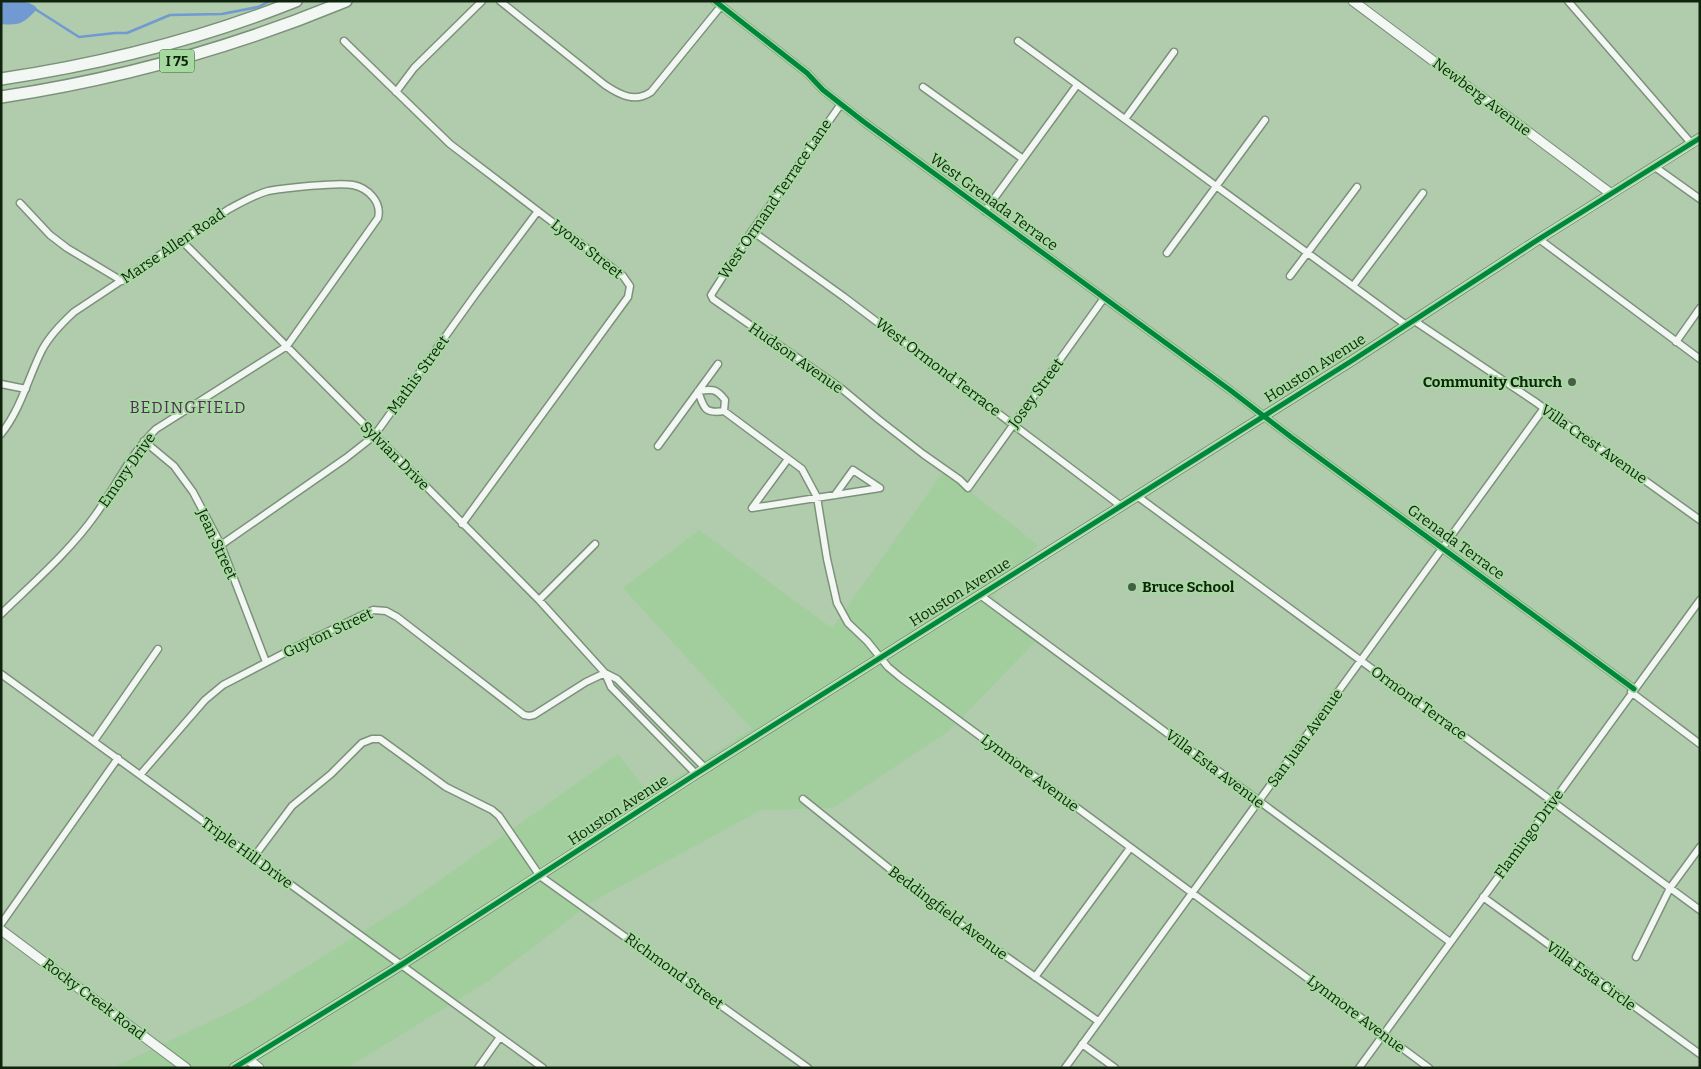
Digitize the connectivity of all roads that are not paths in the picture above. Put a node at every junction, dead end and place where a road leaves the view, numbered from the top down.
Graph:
1 (296, 1) edge
2 (346, 1) edge
3 (482, 1) edge
4 (500, 1) edge
5 (715, 1) edge
6 (1353, 1) edge
7 (1568, 1) edge
8 (721, 6) junction
9 (344, 41) dead end
10 (1018, 41) dead end
11 (1174, 52) dead end
12 (1, 79) edge
13 (1077, 85) junction
14 (923, 87) dead end
15 (396, 92) junction
16 (1, 97) edge
17 (841, 104) junction
18 (1125, 120) junction
19 (1265, 120) dead end
20 (1700, 138) edge
21 (1691, 143) junction
22 (1023, 159) junction
23 (1655, 167) junction
24 (1217, 186) junction
25 (1357, 187) dead end
26 (1423, 193) dead end
27 (1610, 193) junction
28 (1700, 199) edge
29 (20, 203) dead end
30 (985, 210) junction
31 (538, 211) junction
32 (752, 231) junction
33 (366, 234) joint
34 (1539, 239) junction
35 (182, 241) junction
36 (1167, 253) dead end
37 (1307, 253) junction
38 (1290, 276) dead end
39 (122, 281) junction
40 (1353, 286) junction
41 (711, 295) joint
42 (1104, 298) junction
43 (1700, 308) edge
44 (1409, 323) junction
45 (1676, 342) junction
46 (287, 346) junction
47 (1700, 359) edge
48 (718, 364) dead end
49 (1, 384) edge
50 (26, 389) junction
51 (698, 390) junction
52 (1544, 408) junction
53 (724, 412) junction
54 (1263, 416) junction
55 (1014, 424) junction
56 (1, 434) edge
57 (374, 436) junction
58 (144, 441) junction
59 (658, 446) dead end
60 (788, 459) junction
61 (968, 488) joint
62 (835, 495) junction
63 (1138, 496) junction
64 (817, 497) junction
65 (1121, 506) junction
66 (1700, 520) edge
67 (462, 524) junction
68 (595, 544) dead end
69 (221, 545) junction
70 (1442, 548) junction
71 (980, 595) junction
72 (539, 600) junction
73 (1700, 600) edge
74 (1, 614) edge
75 (158, 649) dead end
76 (880, 657) junction
77 (1361, 660) junction
78 (266, 662) junction
79 (605, 673) junction
80 (1, 674) edge
81 (1632, 691) junction
82 (94, 741) junction
83 (1700, 744) edge
84 (118, 758) junction
85 (705, 768) junction
86 (140, 774) junction
87 (696, 774) junction
88 (803, 799) dead end
89 (1259, 802) junction
90 (1553, 802) junction
91 (1700, 847) edge
92 (1130, 848) junction
93 (253, 858) junction
94 (540, 876) junction
95 (1670, 888) junction
96 (1191, 894) junction
97 (1483, 897) junction
98 (1700, 910) edge
99 (1, 924) edge
100 (1, 930) edge
101 (1450, 942) junction
102 (1636, 957) dead end
103 (401, 965) junction
104 (1035, 976) junction
105 (1098, 1021) junction
106 (1383, 1034) junction
107 (500, 1037) junction
108 (1082, 1044) junction
109 (1700, 1054) edge
110 (249, 1060) junction
111 (186, 1068) edge
112 (234, 1068) edge
113 (259, 1068) edge
114 (478, 1068) edge
115 (543, 1068) edge
116 (808, 1068) edge
117 (1065, 1068) edge
118 (1115, 1068) edge
119 (1359, 1068) edge
120 (1429, 1068) edge

1 - 12 highway, I 75
2 - 16 highway, I 75
3 - 15 street
4 - 8 street
5 - 8 street, West Grenada Terrace
6 - 27 street, Newberg Avenue
7 - 21 street
8 - 17 street, West Grenada Terrace
9 - 15 street, Lyons Street
10 - 13 street
11 - 18 street
13 - 18 street
13 - 22 street
14 - 22 street
15 - 31 street, Lyons Street
17 - 30 street, West Grenada Terrace
17 - 32 street, West Ormand Terrace Lane
18 - 24 street
19 - 24 street
20 - 21 street, Houston Avenue
21 - 23 street, Houston Avenue
22 - 30 street
23 - 27 street, Houston Avenue
23 - 28 street
24 - 36 street
24 - 37 street
25 - 37 street
26 - 40 street
27 - 34 street, Houston Avenue
29 - 39 street
30 - 42 street, West Grenada Terrace
31 - 57 street, Mathis Street
31 - 67 street, Lyons Street
32 - 41 street, West Ormand Terrace Lane
32 - 55 street, West Ormond Terrace
33 - 35 street, Marse Allen Road
33 - 46 street, Emory Drive
34 - 44 street, Houston Avenue
34 - 45 street
35 - 39 street, Marse Allen Road
35 - 46 street, Sylvian Drive
37 - 38 street
37 - 40 street
39 - 50 street, Marse Allen Road
40 - 44 street
41 - 61 street, Hudson Avenue
42 - 54 street, West Grenada Terrace
42 - 55 street, Josey Street
43 - 45 street
44 - 52 street, Villa Crest Avenue
44 - 54 street, Houston Avenue
45 - 47 street
46 - 57 street, Sylvian Drive
46 - 58 street, Emory Drive
48 - 51 street
49 - 50 street
50 - 56 street, Marse Allen Road
51 - 53 street, Lynmore Avenue
51 - 53 street
51 - 59 street
52 - 66 street, Villa Crest Avenue
52 - 70 street, San Juan Avenue
53 - 60 street, Lynmore Avenue
54 - 63 street, Houston Avenue
54 - 70 street, Grenada Terrace
55 - 61 street, Josey Street
55 - 65 street, West Ormond Terrace
57 - 67 street, Sylvian Drive
57 - 69 street, Mathis Street
58 - 69 street, Jean Street
58 - 74 street, Emory Drive
60 - 64 street, Lynmore Avenue
60 - 64 street
62 - 62 street
62 - 64 street
63 - 65 street, Houston Avenue
63 - 77 street, Ormond Terrace
64 - 76 street, Lynmore Avenue
65 - 71 street, Houston Avenue
67 - 72 street, Sylvian Drive
68 - 72 street
69 - 78 street, Jean Street
70 - 77 street, San Juan Avenue
70 - 81 street, Grenada Terrace
71 - 76 street, Houston Avenue
71 - 89 street, Villa Esta Avenue
72 - 79 street, Sylvian Drive
73 - 81 street, Flamingo Drive
75 - 82 street
76 - 85 street, Houston Avenue
76 - 92 street, Lynmore Avenue
77 - 89 street, San Juan Avenue
77 - 90 street, Ormond Terrace
78 - 79 street, Guyton Street
78 - 86 street, Guyton Street
79 - 85 street, Sylvian Drive
79 - 87 street, Sylvian Drive
80 - 82 street, Triple Hill Drive
81 - 83 street, Grenada Terrace
81 - 90 street, Flamingo Drive
82 - 84 street, Triple Hill Drive
84 - 86 street, Triple Hill Drive
84 - 99 street
85 - 87 street, Houston Avenue
86 - 93 street, Triple Hill Drive
87 - 94 street, Houston Avenue
88 - 104 street, Beddingfield Avenue
89 - 96 street, San Juan Avenue
89 - 101 street, Villa Esta Avenue
90 - 95 street, Ormond Terrace
90 - 97 street, Flamingo Drive
91 - 95 street
92 - 96 street, Lynmore Avenue
92 - 104 street
93 - 94 street
93 - 103 street, Triple Hill Drive
94 - 103 street, Houston Avenue
94 - 116 street, Richmond Street
95 - 98 street, Ormond Terrace
95 - 102 street
96 - 105 street, San Juan Avenue
96 - 106 street, Lynmore Avenue
97 - 101 street, Flamingo Drive
97 - 109 street, Villa Esta Circle
100 - 111 street, Rocky Creek Road
101 - 106 street, Flamingo Drive
103 - 107 street, Triple Hill Drive
103 - 110 street, Houston Avenue
104 - 105 street, Beddingfield Avenue
105 - 108 street, San Juan Avenue
106 - 119 street, Flamingo Drive
106 - 120 street, Lynmore Avenue
107 - 114 street
107 - 115 street, Triple Hill Drive
108 - 117 street, San Juan Avenue
108 - 118 street
110 - 112 street, Houston Avenue
110 - 113 street

